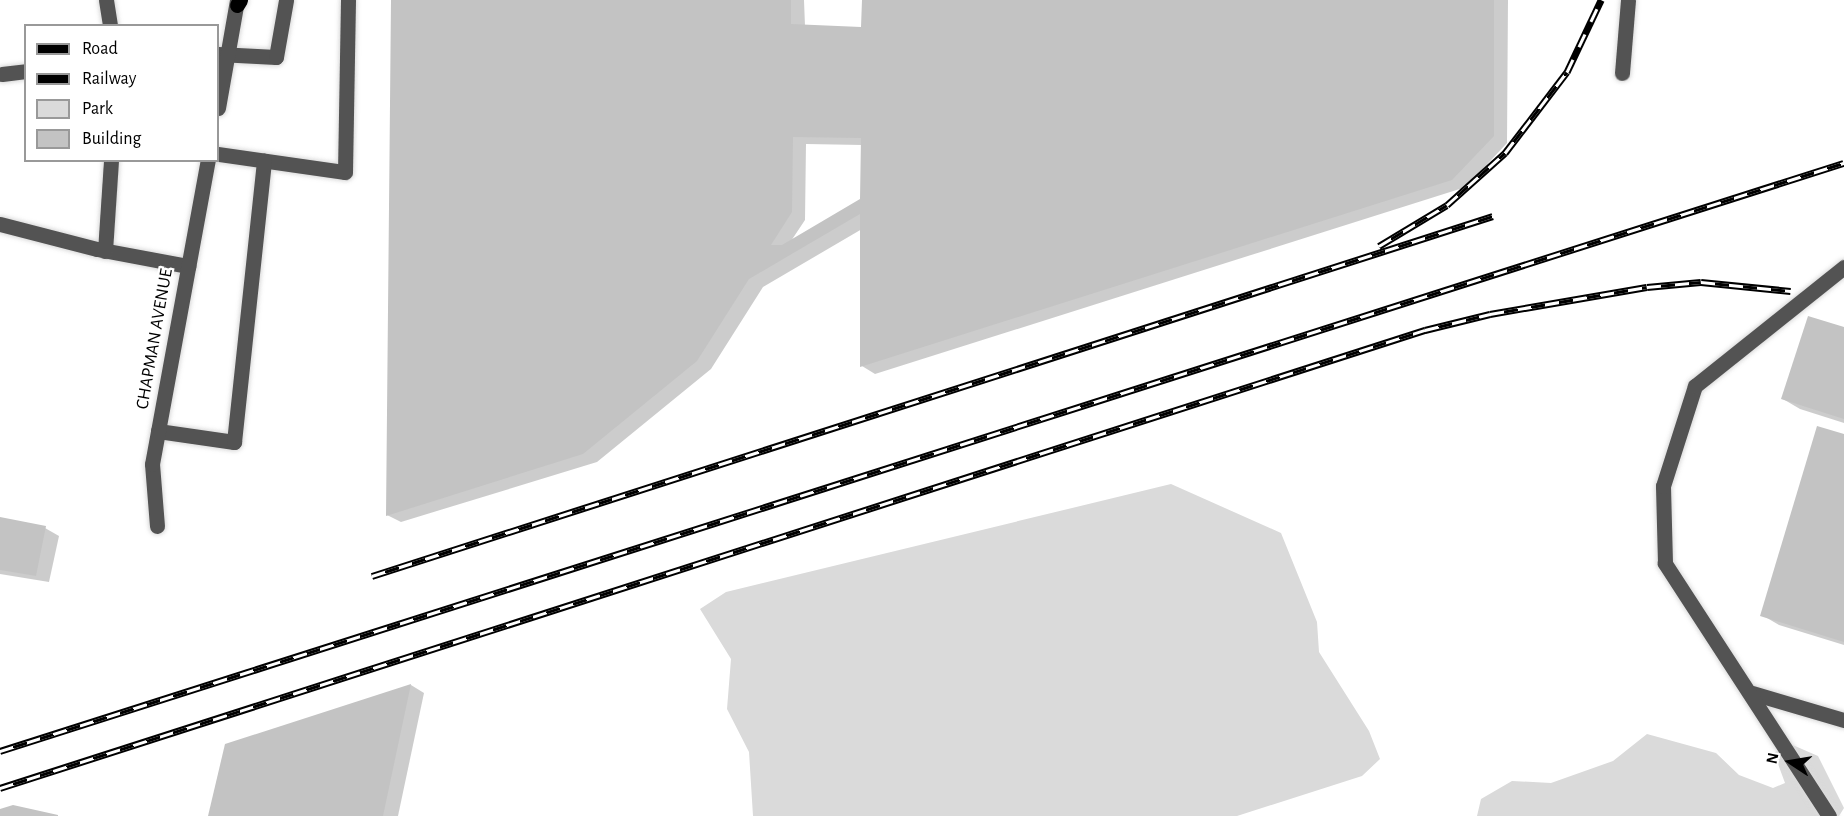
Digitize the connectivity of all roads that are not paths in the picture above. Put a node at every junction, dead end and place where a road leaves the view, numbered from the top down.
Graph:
1 (106, 0) edge
2 (286, 0) edge
3 (348, 0) edge
4 (1628, 0) edge
5 (238, 2) edge
6 (110, 24) edge
7 (223, 55) edge
8 (24, 71) edge
9 (1622, 73) dead end
10 (2, 74) dead end
11 (219, 97) edge
12 (219, 154) edge
13 (264, 161) junction
14 (111, 162) edge
15 (208, 162) edge
16 (0, 224) edge
17 (105, 251) junction
18 (188, 266) junction
19 (1842, 270) edge
20 (158, 431) junction
21 (157, 526) dead end
22 (1752, 693) junction
23 (1844, 720) edge
24 (1829, 816) edge

1 - 6 street
2 - 7 street
3 - 13 street
4 - 9 street
5 - 7 street
7 - 11 street
8 - 10 street
12 - 13 street
13 - 20 street
14 - 17 street
15 - 18 street, CHAPMAN AVENUE
16 - 17 street
17 - 18 street
18 - 20 street, CHAPMAN AVENUE
19 - 22 street
20 - 21 street, CHAPMAN AVENUE
22 - 23 street
22 - 24 street

